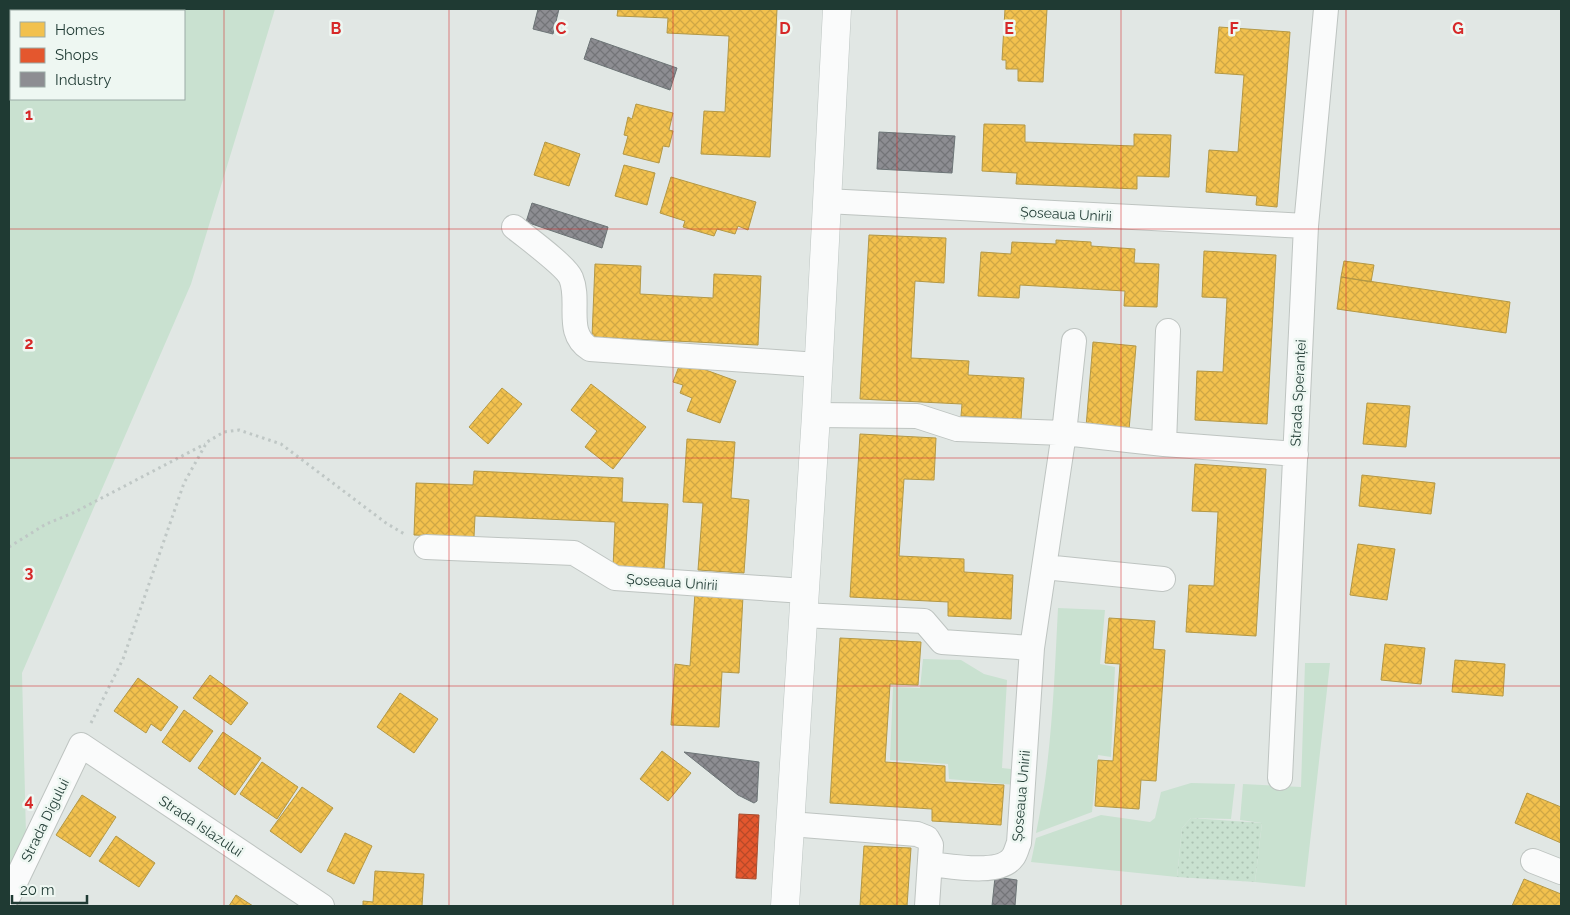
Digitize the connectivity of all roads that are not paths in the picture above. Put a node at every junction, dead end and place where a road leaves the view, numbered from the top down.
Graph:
1 (836, 9) edge
2 (1326, 9) edge
3 (826, 201) junction
4 (1306, 226) junction
5 (514, 227) dead end
6 (1168, 331) dead end
7 (1074, 340) dead end
8 (818, 365) junction
9 (816, 414) junction
10 (1064, 433) junction
11 (1164, 444) junction
12 (1296, 454) junction
13 (426, 547) road end
14 (1044, 567) junction
15 (1163, 579) dead end
16 (803, 603) junction
17 (1032, 648) junction
18 (81, 745) joint
19 (1280, 778) dead end
20 (790, 824) junction
21 (1533, 861) dead end
22 (931, 864) junction
23 (1561, 872) edge
24 (9, 896) edge
25 (322, 906) edge
26 (785, 906) edge
27 (927, 906) edge

1 - 3 main road
2 - 4 street, Strada Speranței
3 - 4 street, Șoseaua Unirii
3 - 8 main road
4 - 12 street, Strada Speranței
5 - 8 street
6 - 11 street
7 - 10 street, Șoseaua Unirii
8 - 9 main road
9 - 10 street
9 - 16 main road
10 - 11 street
10 - 14 street, Șoseaua Unirii
11 - 12 street
12 - 19 street, Strada Speranței
13 - 16 street, Șoseaua Unirii
14 - 15 street
14 - 17 street, Șoseaua Unirii
16 - 17 street, Șoseaua Unirii
16 - 20 main road
17 - 22 street, Șoseaua Unirii
18 - 24 street, Strada Digului
18 - 25 street, Strada Islazului
20 - 22 street
20 - 26 main road
21 - 23 street
22 - 27 street

